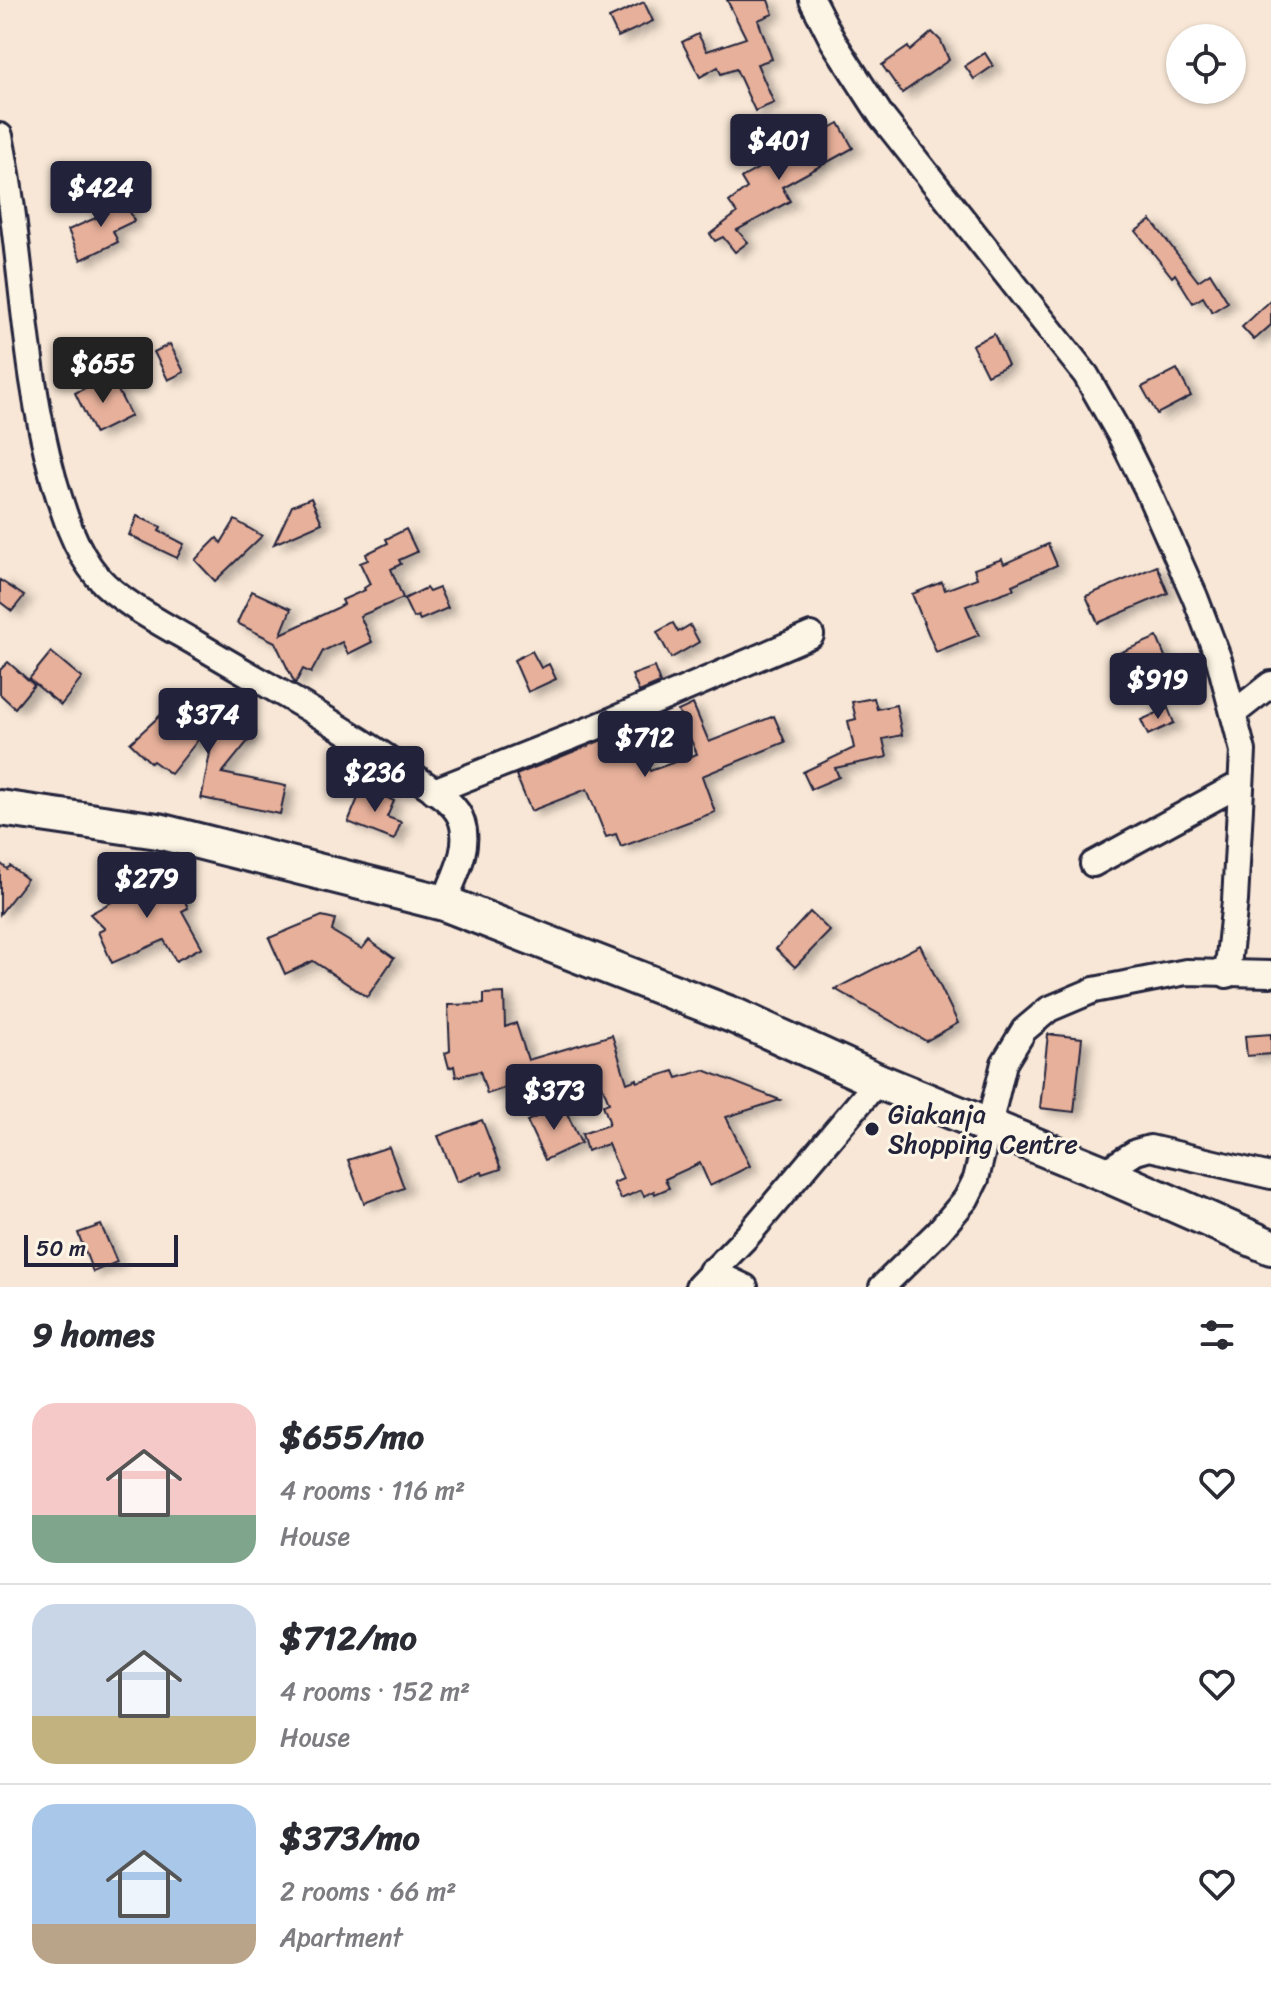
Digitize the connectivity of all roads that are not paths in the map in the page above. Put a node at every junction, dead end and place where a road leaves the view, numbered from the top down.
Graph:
1 (812, 0) edge
2 (0, 136) edge
3 (811, 635) dead end
4 (1271, 684) edge
5 (1234, 713) junction
6 (1240, 784) junction
7 (434, 791) junction
8 (0, 808) edge
9 (1093, 864) dead end
10 (444, 903) junction
11 (1271, 974) edge
12 (1227, 975) junction
13 (878, 1081) junction
14 (989, 1125) junction
15 (1103, 1173) junction
16 (1271, 1176) edge
17 (1271, 1247) edge
18 (704, 1279) edge
19 (745, 1287) edge
20 (882, 1287) edge

1 - 5 street
2 - 7 street
3 - 7 street
4 - 5 street
5 - 6 street
6 - 9 street
6 - 12 street
7 - 10 street
8 - 10 main road
10 - 13 main road
11 - 12 street
12 - 14 street
13 - 14 main road
13 - 18 street
14 - 15 main road
14 - 20 street
15 - 16 street
15 - 17 main road
18 - 19 street

